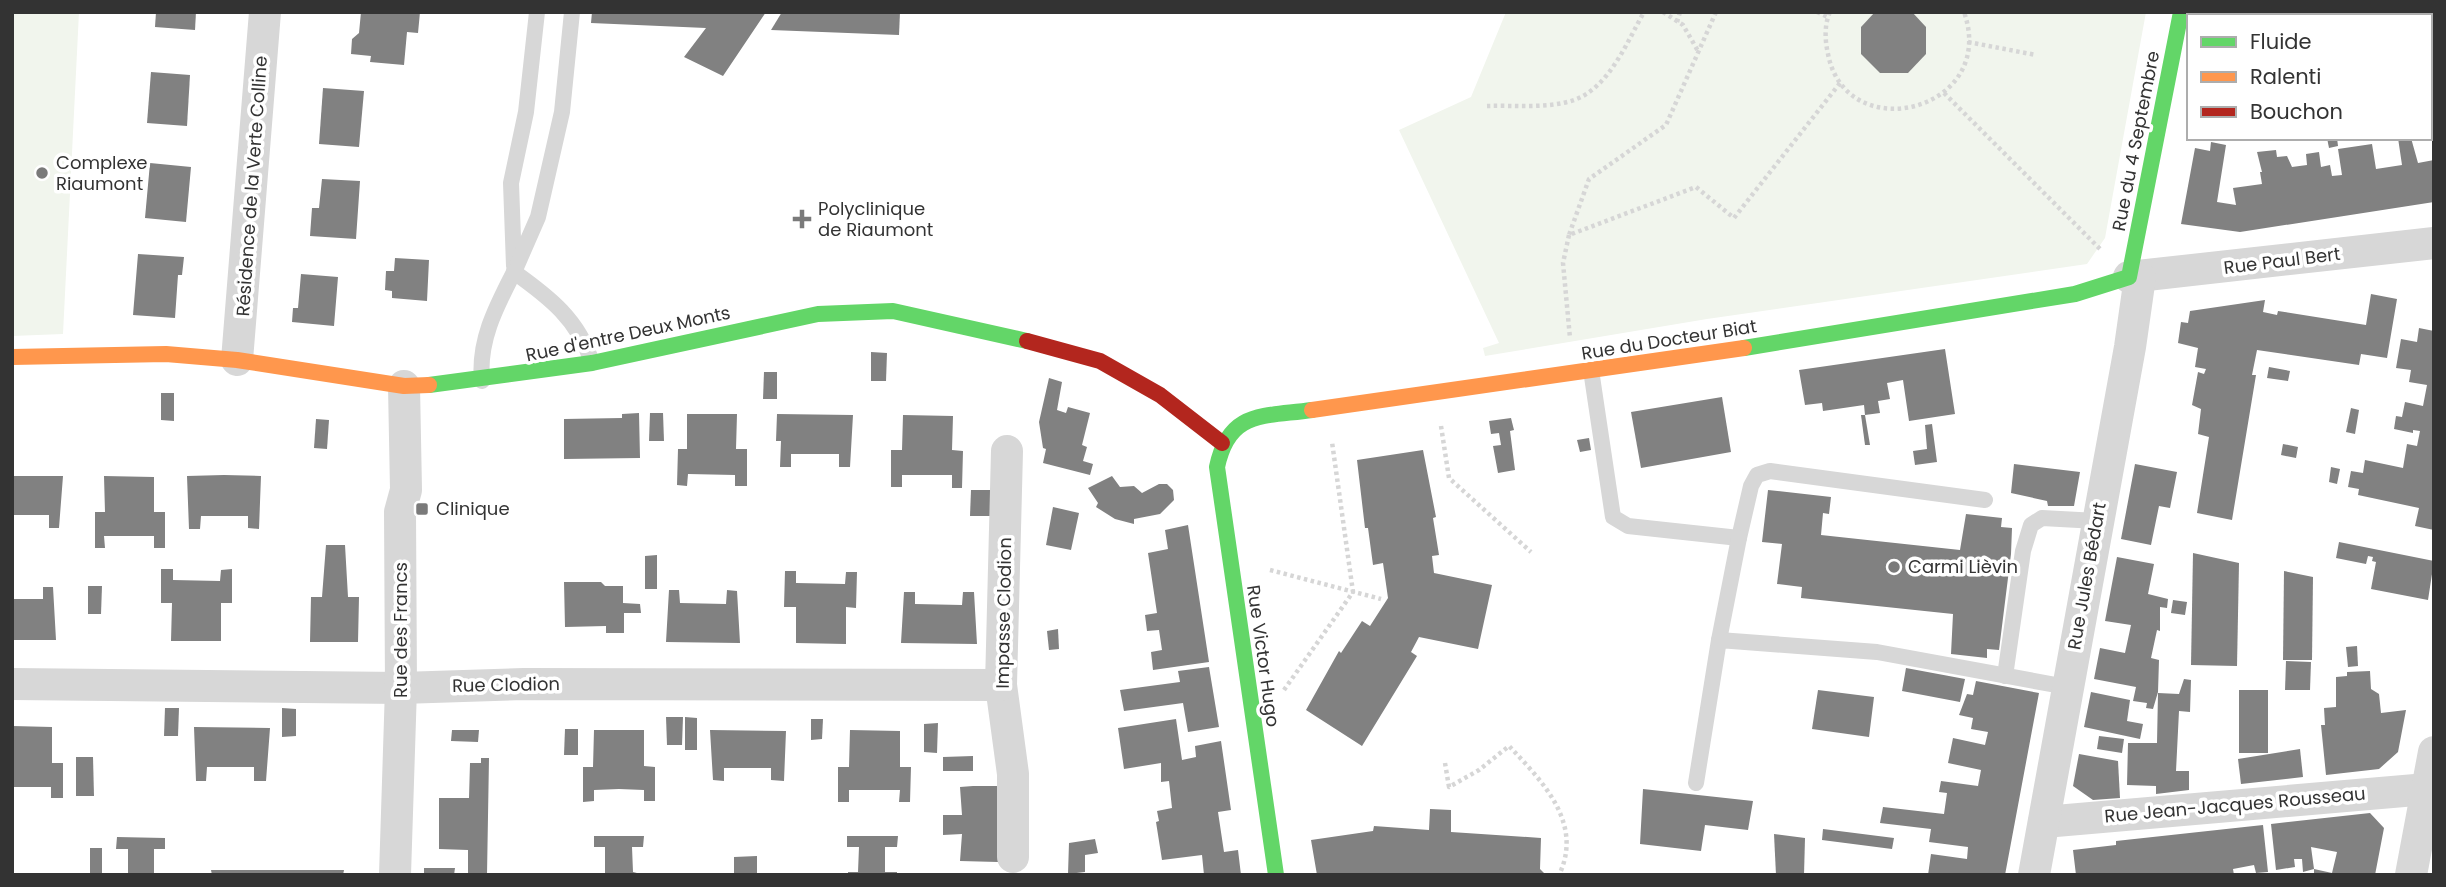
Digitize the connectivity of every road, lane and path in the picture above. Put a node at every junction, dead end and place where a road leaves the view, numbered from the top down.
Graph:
1 (265, 12) edge
2 (537, 12) edge
3 (572, 12) edge
4 (1644, 12) edge
5 (1663, 12) edge
6 (1679, 12) edge
7 (1716, 12) edge
8 (1817, 12) edge
9 (1964, 12) edge
10 (2181, 12) edge
11 (1829, 15) edge
12 (1677, 22) junction
13 (1968, 42) junction
14 (1699, 52) junction
15 (2036, 55) dead end
16 (1840, 83) junction
17 (1944, 93) junction
18 (1487, 106) dead end
19 (1569, 235) junction
20 (2434, 243) edge
21 (2106, 254) dead end
22 (514, 272) junction
23 (2135, 277) junction
24 (12, 357) edge
25 (237, 360) junction
26 (592, 363) junction
27 (1584, 371) junction
28 (482, 381) junction
29 (404, 386) junction
30 (1437, 394) junction
31 (1326, 410) junction
32 (1222, 443) junction
33 (1007, 452) dead end
34 (1985, 500) dead end
35 (2097, 522) junction
36 (1739, 538) junction
37 (1531, 552) dead end
38 (1270, 570) dead end
39 (1353, 592) junction
40 (1381, 599) dead end
41 (1719, 640) junction
42 (2005, 676) junction
43 (12, 684) edge
44 (1000, 685) junction
45 (401, 688) junction
46 (2067, 688) junction
47 (1253, 719) junction
48 (2434, 752) edge
49 (1445, 763) dead end
50 (1696, 783) dead end
51 (2427, 789) junction
52 (2044, 822) junction
53 (1013, 857) dead end
54 (395, 875) edge
55 (1276, 875) edge
56 (1559, 875) edge
57 (2034, 875) edge
58 (2411, 875) edge

1 - 25 street, Résidence de la Verte Colline
2 - 22 lane
3 - 22 lane
4 - 18 path
5 - 12 path
6 - 12 path
7 - 14 path
8 - 11 path
9 - 13 path
10 - 23 street, Rue du 4 Septembre
11 - 16 path
12 - 14 path
13 - 15 path
13 - 17 path
14 - 19 path
16 - 17 path
16 - 19 path
17 - 21 path
19 - 27 path
20 - 23 street, Rue Paul Bert
22 - 26 lane
22 - 28 lane
23 - 27 street, Rue du Docteur Biat
23 - 35 street, Rue Jules Bédart
24 - 25 street, Rue d'entre Deux Monts
25 - 29 street, Rue d'entre Deux Monts
26 - 28 street, Rue d'entre Deux Monts
26 - 32 street, Rue d'entre Deux Monts
27 - 30 street, Rue du Docteur Biat
27 - 36 lane
28 - 29 street, Rue d'entre Deux Monts
29 - 45 street, Rue des Francs
30 - 31 street, Rue du Docteur Biat
30 - 37 path
31 - 32 street, Rue du Docteur Biat
31 - 39 path
32 - 47 street, Rue Victor Hugo
33 - 44 street, Impasse Clodion
34 - 36 lane
35 - 42 lane
35 - 46 street, Rue Jules Bédart
36 - 41 lane
38 - 39 path
39 - 40 path
39 - 47 path
41 - 42 lane
41 - 50 lane
42 - 46 lane
43 - 45 street, Rue Clodion
44 - 45 street, Rue Clodion
44 - 53 street, Impasse Clodion
45 - 54 street, Rue des Francs
46 - 52 street, Rue Jules Bédart
47 - 55 street, Rue Victor Hugo
48 - 51 street
49 - 56 path
51 - 52 street, Rue Jean-Jacques Rousseau
51 - 58 street
52 - 57 street, Rue Jules Bédart

